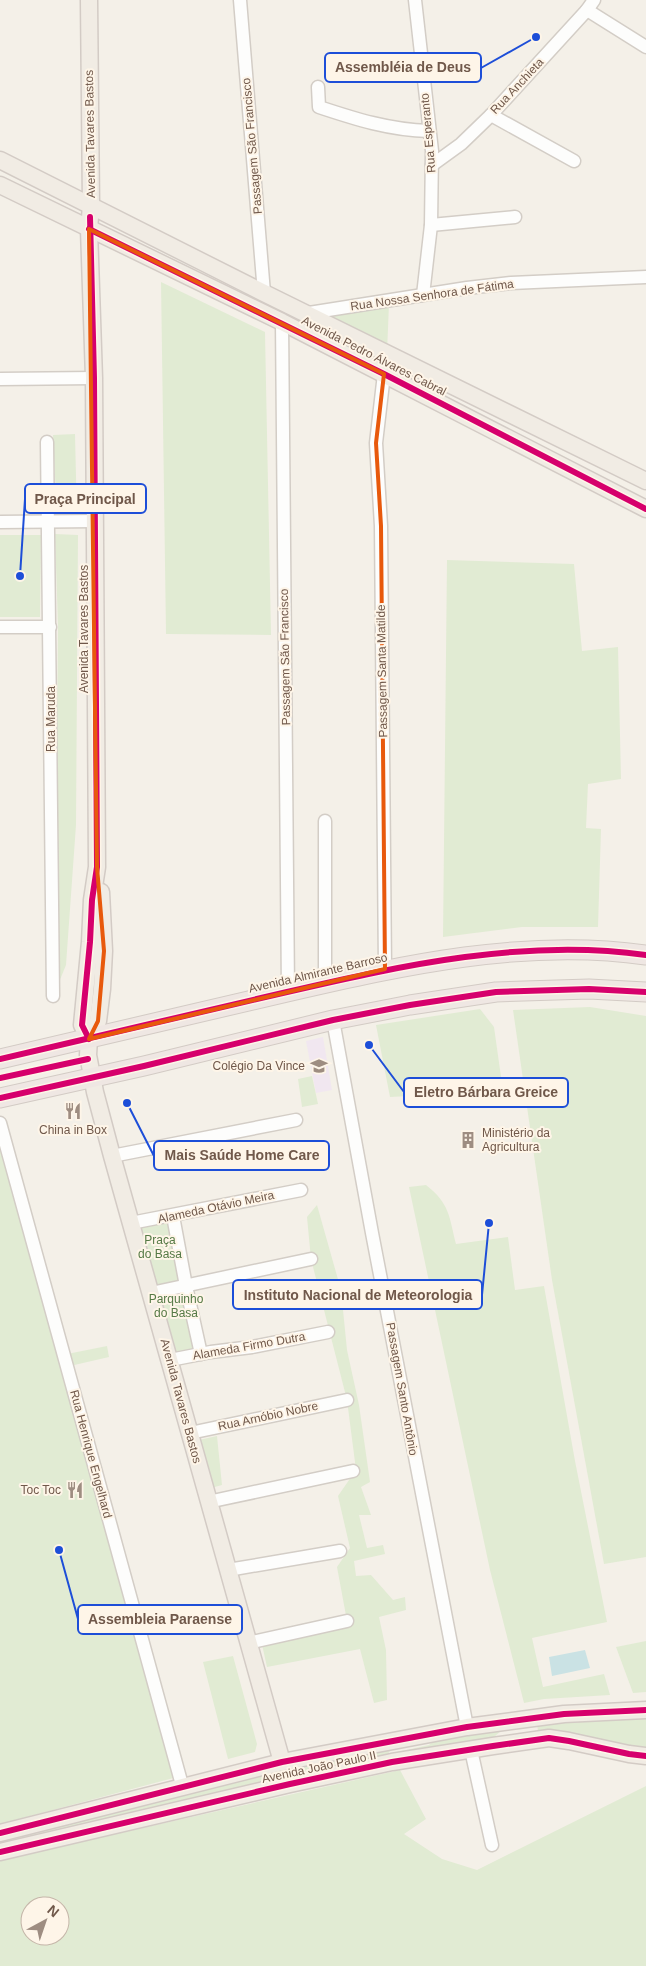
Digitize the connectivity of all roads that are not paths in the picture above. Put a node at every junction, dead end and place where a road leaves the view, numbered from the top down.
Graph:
1 (89, 0) edge
2 (240, 0) edge
3 (415, 0) edge
4 (591, 5) edge
5 (646, 46) edge
6 (318, 87) dead end
7 (491, 115) junction
8 (429, 131) junction
9 (0, 160) edge
10 (574, 161) dead end
11 (432, 165) junction
12 (0, 185) edge
13 (91, 206) junction
14 (515, 217) dead end
15 (432, 225) junction
16 (89, 229) junction
17 (646, 277) edge
18 (264, 293) junction
19 (423, 295) junction
20 (309, 313) junction
21 (282, 322) junction
22 (384, 374) junction
23 (0, 378) edge
24 (94, 378) junction
25 (47, 442) dead end
26 (646, 481) edge
27 (646, 509) edge
28 (94, 521) junction
29 (0, 522) edge
30 (48, 522) junction
31 (50, 626) junction
32 (0, 627) edge
33 (325, 821) dead end
34 (646, 955) edge
35 (385, 969) junction
36 (325, 983) junction
37 (288, 991) junction
38 (646, 992) edge
39 (53, 996) dead end
40 (333, 1020) junction
41 (89, 1039) junction
42 (0, 1059) edge
43 (92, 1078) junction
44 (0, 1098) edge
45 (296, 1120) dead end
46 (0, 1123) edge
47 (112, 1156) junction
48 (301, 1190) dead end
49 (173, 1216) junction
50 (131, 1224) junction
51 (310, 1259) dead end
52 (186, 1286) junction
53 (151, 1293) junction
54 (328, 1332) dead end
55 (201, 1354) junction
56 (170, 1360) junction
57 (347, 1400) dead end
58 (190, 1433) junction
59 (353, 1471) dead end
60 (208, 1502) junction
61 (340, 1551) dead end
62 (228, 1570) junction
63 (347, 1621) dead end
64 (248, 1643) junction
65 (646, 1710) edge
66 (530, 1718) junction
67 (467, 1727) junction
68 (429, 1735) junction
69 (493, 1746) junction
70 (471, 1750) junction
71 (646, 1756) edge
72 (282, 1762) junction
73 (392, 1762) junction
74 (182, 1785) junction
75 (0, 1832) edge
76 (492, 1845) dead end
77 (0, 1852) edge

1 - 13 main road, Avenida Tavares Bastos
2 - 18 street, Passagem São Francisco
3 - 8 street, Rua Esperanto
4 - 5 street
4 - 7 street, Rua Anchieta
6 - 8 street
7 - 10 street
7 - 11 street, Rua Anchieta
8 - 11 street, Rua Esperanto
9 - 13 main road, Avenida Pedro Álvares Cabral
11 - 15 street, Rua Esperanto
12 - 16 main road, Avenida Pedro Álvares Cabral
13 - 16 main road, Avenida Tavares Bastos
13 - 18 main road, Avenida Pedro Álvares Cabral
14 - 15 street
15 - 19 street, Rua Esperanto
16 - 21 main road, Avenida Pedro Álvares Cabral
16 - 24 main road, Avenida Tavares Bastos
17 - 19 street, Rua Nossa Senhora de Fátima
18 - 20 main road, Avenida Pedro Álvares Cabral
19 - 20 street, Rua Nossa Senhora de Fátima
20 - 26 main road, Avenida Pedro Álvares Cabral
21 - 22 main road, Avenida Pedro Álvares Cabral
21 - 37 street, Passagem São Francisco
22 - 27 main road, Avenida Pedro Álvares Cabral
22 - 35 street, Passagem Santa Matilde
23 - 24 street
24 - 28 main road, Avenida Tavares Bastos
25 - 30 street, Rua Maruda
28 - 30 street
28 - 41 main road, Avenida Tavares Bastos
29 - 30 street
30 - 31 street, Rua Maruda
31 - 32 street
31 - 39 street, Rua Maruda
33 - 36 street
34 - 35 highway, Avenida Almirante Barroso
35 - 36 highway, Avenida Almirante Barroso
36 - 37 highway, Avenida Almirante Barroso
37 - 41 highway, Avenida Almirante Barroso
38 - 40 highway
40 - 43 highway
40 - 67 street, Passagem Santo Antônio
41 - 42 highway, Avenida Almirante Barroso
41 - 43 main road, Avenida Tavares Bastos
43 - 44 highway
43 - 47 main road, Avenida Tavares Bastos
45 - 47 street
46 - 74 street, Rua Henrique Engelhard
47 - 50 main road, Avenida Tavares Bastos
48 - 49 street, Alameda Otávio Meira
49 - 50 street, Alameda Otávio Meira
49 - 52 street
50 - 53 main road, Avenida Tavares Bastos
51 - 52 street
52 - 53 street
52 - 55 street
53 - 56 main road, Avenida Tavares Bastos
54 - 55 street, Alameda Firmo Dutra
55 - 56 street, Alameda Firmo Dutra
56 - 58 main road, Avenida Tavares Bastos
57 - 58 street, Rua Arnóbio Nobre
58 - 60 main road, Avenida Tavares Bastos
59 - 60 street
60 - 62 main road, Avenida Tavares Bastos
61 - 62 street
62 - 64 main road, Avenida Tavares Bastos
63 - 64 street
64 - 72 main road, Avenida Tavares Bastos
65 - 66 main road, Avenida João Paulo II
66 - 67 main road, Avenida João Paulo II
66 - 69 main road
67 - 68 main road, Avenida João Paulo II
68 - 72 main road, Avenida João Paulo II
68 - 73 main road
69 - 70 main road, Avenida João Paulo II
69 - 71 main road, Avenida João Paulo II
70 - 73 main road, Avenida João Paulo II
70 - 76 street
72 - 74 main road, Avenida João Paulo II
73 - 77 main road, Avenida João Paulo II
74 - 75 main road, Avenida João Paulo II

